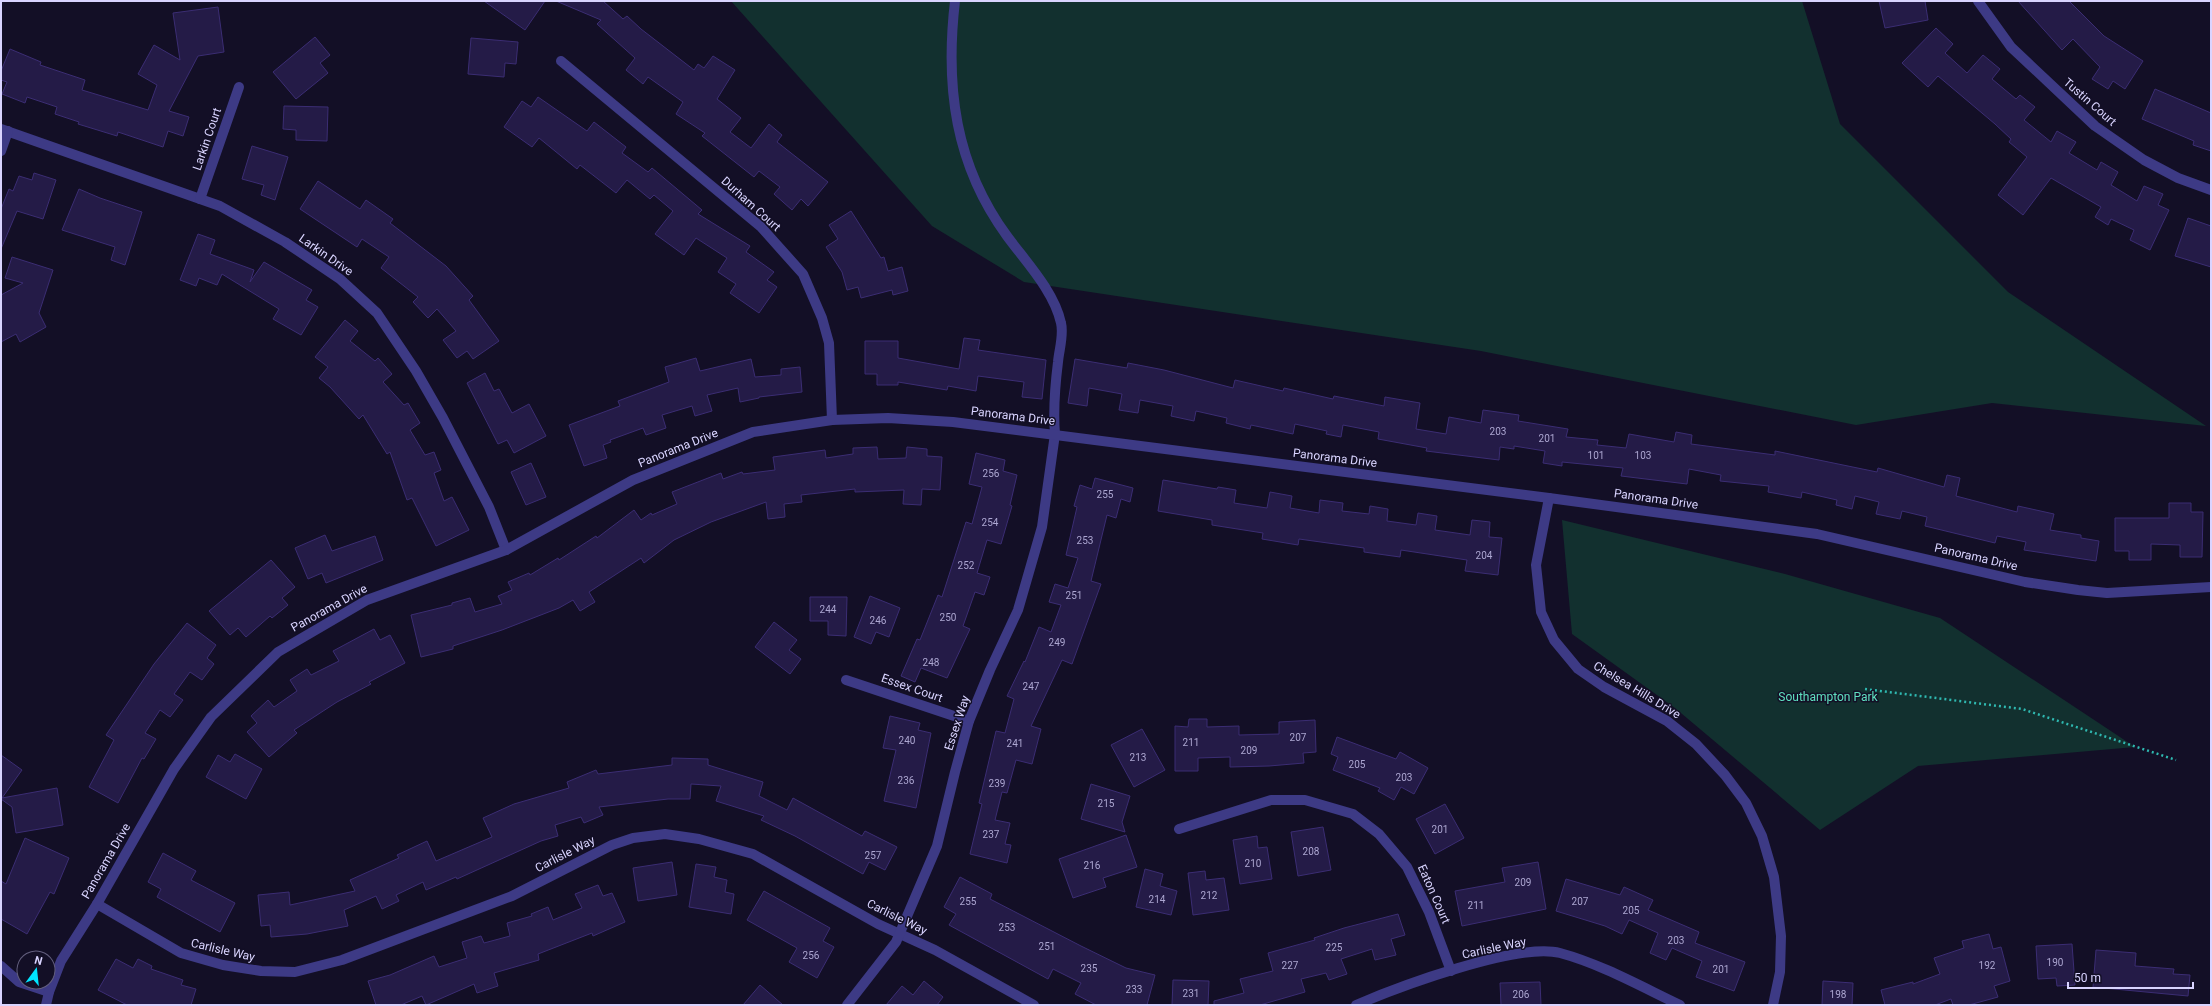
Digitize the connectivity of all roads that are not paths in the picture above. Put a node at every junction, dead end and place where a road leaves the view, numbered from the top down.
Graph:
1 (955, 1) edge
2 (1978, 1) edge
3 (561, 61) dead end
4 (239, 87) dead end
5 (5, 130) edge
6 (1, 151) edge
7 (2211, 190) edge
8 (200, 199) junction
9 (832, 420) junction
10 (1055, 434) junction
11 (1549, 498) junction
12 (506, 550) junction
13 (2211, 587) edge
14 (846, 680) dead end
15 (969, 722) junction
16 (1179, 829) dead end
17 (97, 904) junction
18 (899, 934) junction
19 (1, 966) edge
20 (1451, 971) junction
21 (49, 992) junction
22 (46, 1005) edge
23 (847, 1005) edge
24 (1034, 1005) edge
25 (1356, 1005) edge
26 (1680, 1005) edge
27 (1773, 1005) edge

1 - 10 street, Essex Way
2 - 7 street, Tustin Court
3 - 9 street, Durham Court
4 - 8 street, Larkin Court
5 - 6 street
5 - 8 street, Larkin Drive
8 - 12 street, Larkin Drive
9 - 10 street, Panorama Drive
9 - 12 street, Panorama Drive
10 - 11 street, Panorama Drive
10 - 15 street, Essex Way
11 - 13 street, Panorama Drive
11 - 27 street, Chelsea Hills Drive
12 - 17 street, Panorama Drive
14 - 15 street, Essex Court
15 - 18 street, Essex Way
16 - 20 street, Eaton Court
17 - 18 street, Carlisle Way
17 - 21 street, Panorama Drive
18 - 23 street, Essex Way
18 - 24 street, Carlisle Way
19 - 21 street
20 - 25 street, Carlisle Way
20 - 26 street, Carlisle Way
21 - 22 street, Panorama Drive

